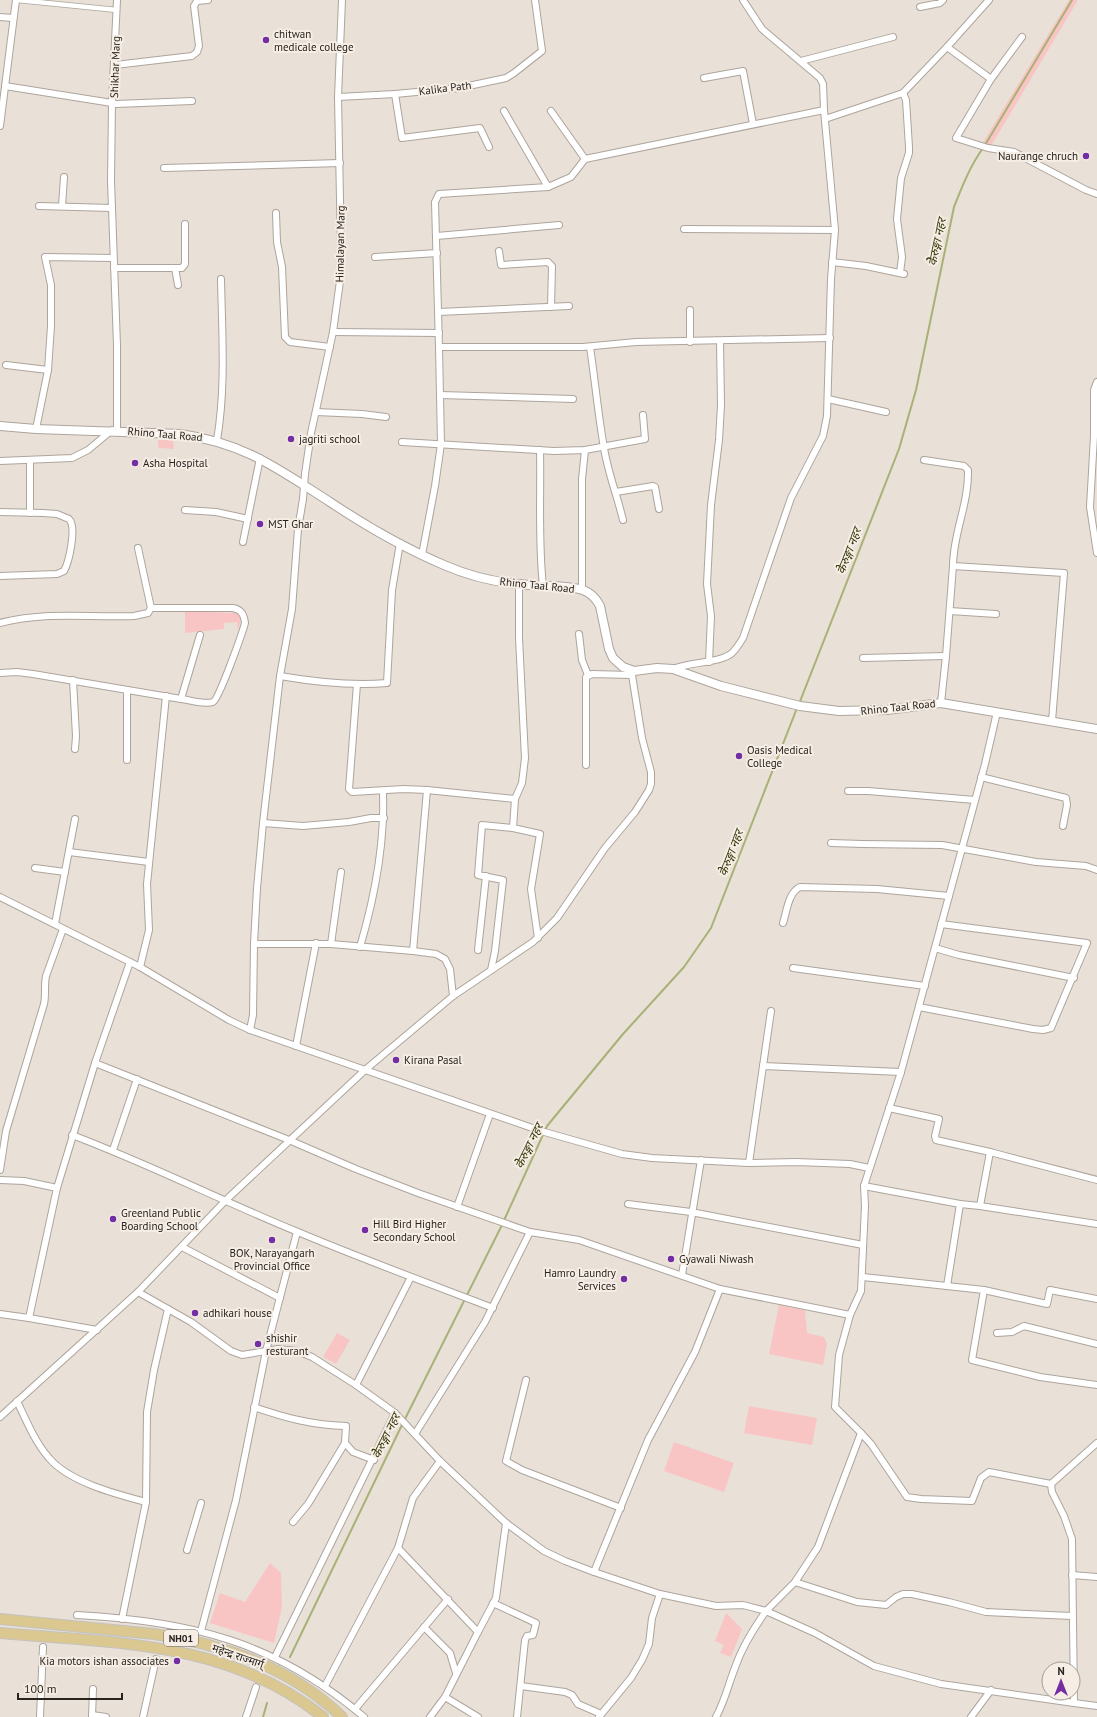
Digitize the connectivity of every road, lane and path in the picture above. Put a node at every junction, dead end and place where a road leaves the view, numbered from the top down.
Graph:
1 (16, 0) edge
2 (117, 0) edge
3 (208, 0) edge
4 (342, 0) edge
5 (535, 0) edge
6 (743, 0) edge
7 (943, 0) edge
8 (989, 0) edge
9 (920, 7) dead end
10 (117, 10) junction
11 (0, 17) edge
12 (13, 18) junction
13 (893, 37) dead end
14 (1022, 37) dead end
15 (947, 46) junction
16 (801, 61) junction
17 (115, 65) junction
18 (704, 78) dead end
19 (991, 79) junction
20 (6, 86) junction
21 (903, 93) junction
22 (395, 94) junction
23 (338, 97) junction
24 (192, 101) dead end
25 (112, 103) junction
26 (551, 110) dead end
27 (824, 110) junction
28 (504, 111) dead end
29 (825, 119) junction
30 (753, 124) junction
31 (0, 126) edge
32 (489, 147) dead end
33 (585, 159) junction
34 (340, 163) junction
35 (164, 168) dead end
36 (64, 177) dead end
37 (548, 187) junction
38 (1097, 194) edge
39 (39, 206) dead end
40 (62, 206) junction
41 (112, 208) junction
42 (276, 213) dead end
43 (185, 224) dead end
44 (559, 225) dead end
45 (684, 229) dead end
46 (834, 230) junction
47 (437, 236) junction
48 (499, 251) dead end
49 (437, 253) junction
50 (375, 257) dead end
51 (113, 258) junction
52 (832, 262) junction
53 (114, 268) junction
54 (175, 268) junction
55 (221, 279) dead end
56 (178, 285) dead end
57 (569, 306) dead end
58 (551, 307) junction
59 (690, 310) dead end
60 (438, 312) junction
61 (333, 332) junction
62 (439, 333) junction
63 (830, 338) junction
64 (720, 341) junction
65 (690, 342) junction
66 (330, 347) junction
67 (440, 347) junction
68 (590, 347) junction
69 (6, 365) dead end
70 (48, 370) junction
71 (1097, 382) edge
72 (1096, 390) edge
73 (440, 395) junction
74 (573, 399) dead end
75 (828, 399) junction
76 (316, 412) junction
77 (886, 412) dead end
78 (643, 415) dead end
79 (386, 417) dead end
80 (0, 426) edge
81 (36, 429) junction
82 (114, 431) junction
83 (217, 440) junction
84 (402, 442) dead end
85 (441, 444) junction
86 (604, 447) junction
87 (540, 450) junction
88 (585, 450) junction
89 (260, 458) junction
90 (30, 460) junction
91 (924, 460) dead end
92 (0, 461) edge
93 (304, 485) junction
94 (616, 492) junction
95 (659, 508) dead end
96 (185, 510) dead end
97 (0, 512) edge
98 (30, 513) junction
99 (248, 519) junction
100 (623, 520) dead end
101 (244, 542) dead end
102 (400, 543) junction
103 (138, 548) dead end
104 (1097, 553) edge
105 (422, 555) junction
106 (953, 566) junction
107 (0, 576) edge
108 (519, 584) junction
109 (543, 586) junction
110 (582, 590) junction
111 (152, 608) junction
112 (950, 611) junction
113 (996, 614) dead end
114 (0, 623) edge
115 (579, 634) dead end
116 (200, 635) dead end
117 (946, 656) junction
118 (863, 658) dead end
119 (709, 662) junction
120 (673, 669) junction
121 (0, 673) edge
122 (633, 673) junction
123 (588, 675) junction
124 (280, 676) junction
125 (73, 680) junction
126 (356, 684) junction
127 (127, 690) junction
128 (166, 696) junction
129 (182, 699) junction
130 (941, 703) junction
131 (997, 712) junction
132 (1052, 721) junction
133 (1097, 730) edge
134 (75, 749) dead end
135 (127, 760) dead end
136 (586, 765) dead end
137 (981, 777) junction
138 (427, 790) junction
139 (383, 791) junction
140 (848, 791) dead end
141 (515, 799) junction
142 (975, 800) junction
143 (384, 818) junction
144 (75, 819) dead end
145 (264, 823) junction
146 (1063, 826) dead end
147 (513, 828) junction
148 (830, 843) dead end
149 (961, 848) junction
150 (69, 852) junction
151 (149, 862) junction
152 (35, 868) dead end
153 (1097, 870) edge
154 (65, 872) junction
155 (341, 872) dead end
156 (486, 876) junction
157 (949, 896) junction
158 (0, 898) edge
159 (783, 923) dead end
160 (55, 924) junction
161 (941, 924) junction
162 (63, 929) junction
163 (538, 938) junction
164 (316, 943) junction
165 (254, 944) junction
166 (331, 944) junction
167 (360, 947) junction
168 (935, 948) junction
169 (478, 950) dead end
170 (413, 951) junction
171 (130, 962) junction
172 (140, 967) junction
173 (793, 968) dead end
174 (491, 970) junction
175 (1074, 978) junction
176 (925, 986) junction
177 (453, 996) junction
178 (919, 1007) junction
179 (770, 1010) dead end
180 (250, 1030) junction
181 (296, 1046) junction
182 (95, 1063) junction
183 (763, 1066) junction
184 (366, 1070) junction
185 (901, 1072) junction
186 (137, 1079) junction
187 (889, 1108) junction
188 (490, 1114) junction
189 (72, 1135) junction
190 (289, 1140) junction
191 (113, 1150) junction
192 (990, 1152) junction
193 (701, 1160) junction
194 (749, 1163) junction
195 (869, 1168) junction
196 (0, 1170) edge
197 (0, 1180) edge
198 (1097, 1180) edge
199 (864, 1186) junction
200 (57, 1188) junction
201 (226, 1200) junction
202 (628, 1204) dead end
203 (960, 1204) junction
204 (980, 1206) junction
205 (457, 1207) junction
206 (691, 1212) junction
207 (1097, 1224) edge
208 (297, 1232) junction
209 (530, 1232) junction
210 (863, 1244) junction
211 (182, 1247) junction
212 (682, 1275) junction
213 (411, 1277) junction
214 (863, 1277) junction
215 (947, 1286) junction
216 (720, 1288) junction
217 (984, 1290) junction
218 (138, 1292) junction
219 (280, 1298) junction
220 (1097, 1299) edge
221 (168, 1308) junction
222 (493, 1308) junction
223 (0, 1314) edge
224 (850, 1315) junction
225 (29, 1318) junction
226 (97, 1330) junction
227 (997, 1333) dead end
228 (1097, 1344) edge
229 (266, 1351) junction
230 (526, 1380) dead end
231 (356, 1385) junction
232 (1097, 1385) edge
233 (17, 1401) junction
234 (254, 1407) junction
235 (397, 1415) junction
236 (0, 1417) edge
237 (861, 1433) junction
238 (416, 1434) junction
239 (345, 1443) junction
240 (1097, 1443) edge
241 (374, 1460) junction
242 (440, 1461) junction
243 (1051, 1484) junction
244 (146, 1502) junction
245 (201, 1503) dead end
246 (621, 1508) junction
247 (292, 1522) dead end
248 (506, 1524) junction
249 (398, 1548) junction
250 (187, 1550) dead end
251 (594, 1572) junction
252 (1072, 1575) junction
253 (1097, 1577) edge
254 (795, 1582) junction
255 (660, 1594) junction
256 (448, 1599) junction
257 (493, 1603) junction
258 (766, 1611) junction
259 (77, 1615) dead end
260 (1072, 1616) junction
261 (0, 1619) edge
262 (122, 1619) junction
263 (424, 1627) junction
264 (201, 1631) junction
265 (478, 1632) junction
266 (0, 1633) edge
267 (43, 1647) dead end
268 (275, 1657) junction
269 (156, 1659) dead end
270 (456, 1673) junction
271 (325, 1686) junction
272 (521, 1686) junction
273 (93, 1688) dead end
274 (256, 1688) dead end
275 (991, 1690) junction
276 (445, 1697) junction
277 (1074, 1703) junction
278 (1097, 1706) edge
279 (355, 1709) junction
280 (92, 1716) edge
281 (600, 1716) edge
282 (40, 1717) edge
283 (106, 1717) edge
284 (143, 1717) edge
285 (246, 1717) edge
286 (324, 1717) edge
287 (342, 1717) edge
288 (364, 1717) edge
289 (430, 1717) edge
290 (478, 1717) edge
291 (517, 1717) edge
292 (716, 1717) edge
293 (971, 1717) edge

1 - 10 street
1 - 12 street
2 - 10 street, Shikhar Marg
3 - 17 street
4 - 23 street, Himalayan Marg
5 - 22 street, Kalika Path
6 - 16 street
7 - 9 street
8 - 15 street
10 - 17 street, Shikhar Marg
11 - 12 street
12 - 20 street
13 - 16 street
14 - 19 street
15 - 19 street
15 - 21 street
16 - 27 street
17 - 25 street, Shikhar Marg
18 - 30 street
19 - 38 street
20 - 25 street
20 - 31 street
21 - 29 street
21 - 52 street
22 - 23 street, Kalika Path
22 - 32 street
23 - 34 street, Himalayan Marg
24 - 25 street, Shikhar Marg
25 - 41 street
26 - 33 street
27 - 29 street
27 - 30 street
28 - 37 street
29 - 46 street
30 - 33 street
33 - 37 street
34 - 35 street
34 - 61 street, Himalayan Marg
36 - 40 street
37 - 47 street
39 - 40 street
40 - 41 street
41 - 51 street
42 - 66 street
43 - 54 street
44 - 47 street
45 - 46 street
46 - 52 street
47 - 49 street
48 - 58 street
49 - 50 street
49 - 60 street
51 - 53 street
51 - 70 street
52 - 63 street
53 - 54 street
53 - 82 street
54 - 56 street
55 - 83 street
57 - 58 street
58 - 60 street
59 - 65 street
60 - 62 street
61 - 62 street
61 - 66 street, Himalayan Marg
62 - 67 street
63 - 64 street
63 - 75 street
64 - 65 street
64 - 119 street
65 - 68 street
66 - 76 street, Himalayan Marg
67 - 68 street
67 - 73 street
68 - 86 street
69 - 70 street
70 - 81 street
71 - 72 street
72 - 104 street
73 - 74 street
73 - 85 street
75 - 77 street
75 - 119 street
76 - 79 street
76 - 93 street, Himalayan Marg
78 - 86 street
80 - 81 street, Rhino Taal Road
81 - 82 street, Rhino Taal Road
82 - 83 street, Rhino Taal Road
82 - 90 street
83 - 89 street, Rhino Taal Road
84 - 85 street
85 - 87 street
85 - 105 street
86 - 88 street
86 - 94 street
87 - 88 street
87 - 109 street
88 - 110 street
89 - 93 street, Rhino Taal Road
89 - 99 street
90 - 92 street
90 - 98 street
91 - 106 street
93 - 102 street, Rhino Taal Road
93 - 124 street, Himalayan Marg
94 - 95 street
94 - 100 street
96 - 99 street
97 - 98 street
98 - 107 street
99 - 101 street
102 - 105 street, Rhino Taal Road
102 - 126 street
103 - 111 street
105 - 108 street, Rhino Taal Road
106 - 112 street
106 - 132 street
108 - 109 street, Rhino Taal Road
108 - 141 street
109 - 110 street, Rhino Taal Road
110 - 122 street, Rhino Taal Road
111 - 114 street
111 - 129 street
112 - 113 street
112 - 117 street
115 - 123 street
116 - 129 street
117 - 118 street
117 - 130 street
119 - 120 street
120 - 122 street, Rhino Taal Road
120 - 130 street, Rhino Taal Road
121 - 125 street
122 - 123 street
122 - 163 street
123 - 136 street
124 - 126 street
124 - 145 street, Himalayan Marg
125 - 127 street
125 - 134 street
126 - 139 street
127 - 128 street
127 - 135 street
128 - 129 street
128 - 151 street
130 - 131 street, Rhino Taal Road
131 - 132 street, Rhino Taal Road
131 - 137 street
132 - 133 street, Rhino Taal Road
137 - 142 street
137 - 146 street
138 - 139 street
138 - 141 street
138 - 170 street
139 - 143 street
140 - 142 street
141 - 147 street
142 - 149 street
143 - 145 street
143 - 167 street
144 - 150 street
145 - 165 street, Himalayan Marg
147 - 156 street
147 - 163 street
148 - 149 street
149 - 153 street
149 - 157 street
150 - 151 street
150 - 154 street
151 - 172 street
152 - 154 street
154 - 160 street
155 - 166 street
156 - 169 street
156 - 174 street
157 - 159 street
157 - 161 street
158 - 160 street
160 - 162 street
161 - 168 street
161 - 175 street
162 - 171 street
162 - 196 street
163 - 174 street
164 - 165 street
164 - 166 street
164 - 181 street
165 - 180 street, Himalayan Marg
166 - 167 street
167 - 170 street
168 - 175 street
168 - 176 street
170 - 177 street
171 - 172 street
171 - 182 street
172 - 180 street
173 - 176 street
174 - 177 street
175 - 178 street
176 - 178 street
177 - 184 street
178 - 185 street
179 - 183 street
180 - 181 street
181 - 184 street
182 - 186 street
182 - 189 street
183 - 185 street
183 - 194 street
184 - 188 street
184 - 190 street
185 - 187 street
186 - 190 street
186 - 191 street
187 - 192 street
187 - 195 street
188 - 193 street
188 - 205 street
189 - 191 street
189 - 200 street
190 - 201 street
190 - 205 street
191 - 201 street
192 - 198 street
192 - 204 street
193 - 194 street
193 - 206 street
194 - 195 street
195 - 199 street
197 - 200 street
199 - 203 street
199 - 210 street
200 - 225 street
201 - 208 street
201 - 211 street
202 - 206 street
203 - 204 street
203 - 215 street
204 - 207 street
205 - 209 street
206 - 210 street
206 - 212 street
208 - 213 street
208 - 219 street
209 - 212 street
209 - 222 street
210 - 214 street
211 - 218 street
211 - 219 street
212 - 216 street
213 - 222 street
213 - 231 street
214 - 215 street
214 - 224 street
215 - 217 street
216 - 224 street
216 - 246 street
217 - 220 street
217 - 232 street
218 - 221 street
218 - 226 street
219 - 229 street
221 - 229 street
221 - 244 street
222 - 238 street
223 - 225 street
224 - 237 street
225 - 226 street
226 - 233 street
227 - 228 street
229 - 231 street
229 - 234 street
230 - 246 street
231 - 235 street
233 - 236 street
233 - 244 street
234 - 239 street
234 - 264 street
235 - 238 street
235 - 241 street
237 - 243 street
237 - 254 street
238 - 242 street
239 - 241 street
239 - 247 street
240 - 243 street
241 - 268 street
242 - 248 street
242 - 249 street
243 - 252 street
244 - 262 street
245 - 250 street
246 - 251 street
248 - 251 street
248 - 257 street
249 - 256 street
249 - 271 street
251 - 255 street
252 - 253 street
252 - 260 street
254 - 258 street
254 - 260 street
255 - 258 street
255 - 281 street
256 - 263 street
256 - 265 street
257 - 265 street
257 - 272 street
258 - 275 street
258 - 292 street
259 - 262 street
260 - 277 street
261 - 287 highway, महेन्द्र राज्मार्ग् / NH01
262 - 264 street
263 - 270 street
263 - 279 street
264 - 268 street
265 - 270 street
266 - 286 highway, महेन्द्र राज्मार्ग् / NH01
267 - 282 street
268 - 271 street
269 - 284 street
270 - 276 street
271 - 279 street
272 - 281 street
272 - 291 street
273 - 280 street
274 - 285 street
275 - 277 street
275 - 293 street
276 - 289 street
276 - 290 street
277 - 278 street
279 - 288 street
280 - 283 street

